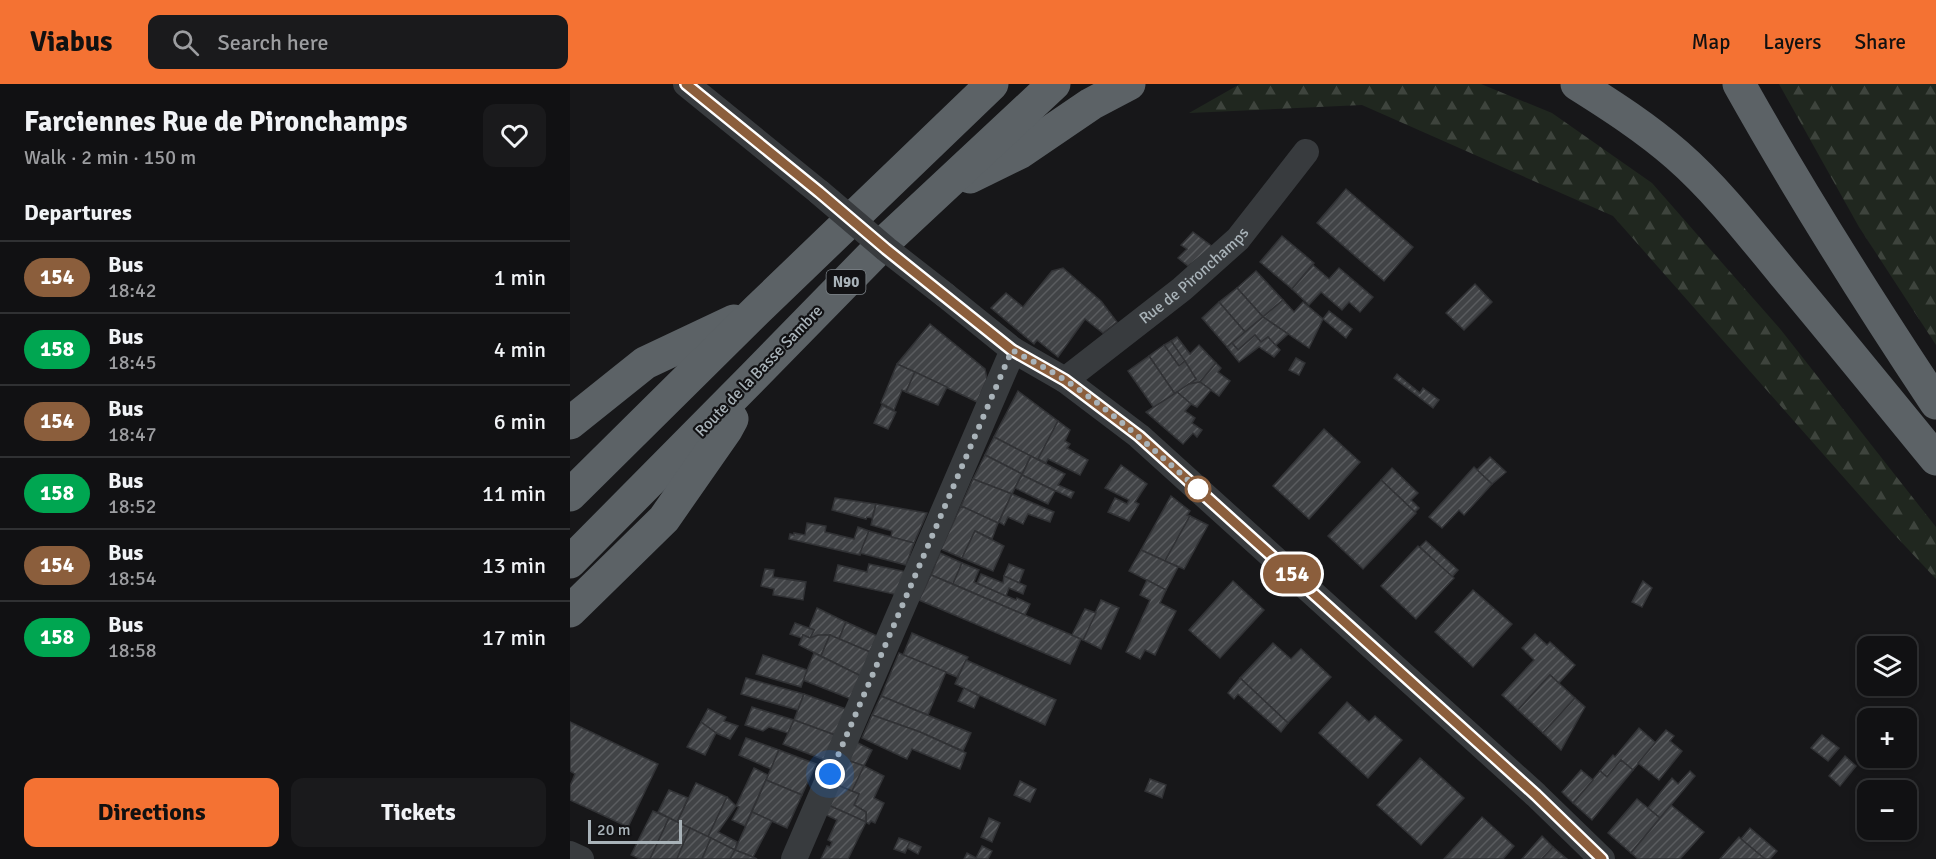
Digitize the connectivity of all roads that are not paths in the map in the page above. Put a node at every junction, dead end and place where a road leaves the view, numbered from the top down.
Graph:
1 (686, 84) edge
2 (1054, 84) edge
3 (1129, 84) edge
4 (1578, 84) edge
5 (1739, 84) edge
6 (987, 88) edge
7 (1306, 152) dead end
8 (941, 190) junction
9 (757, 310) junction
10 (1012, 350) junction
11 (753, 377) junction
12 (1065, 380) junction
13 (1936, 403) edge
14 (570, 423) edge
15 (1936, 459) edge
16 (570, 495) edge
17 (570, 562) edge
18 (570, 611) edge
19 (570, 854) edge
20 (581, 859) edge
21 (794, 859) edge
22 (1602, 859) edge

1 - 10 street, bridge
2 - 8 highway, Route de la Basse Sambre / N90
3 - 8 highway
4 - 15 highway
5 - 13 highway
6 - 9 highway, N90
7 - 12 street, Rue de Pironchamps
8 - 11 highway, Route de la Basse Sambre / N90
9 - 14 highway
9 - 16 highway, N90
10 - 12 street
10 - 21 street
11 - 17 highway, Route de la Basse Sambre / N90
11 - 18 highway
12 - 22 street
19 - 20 street

